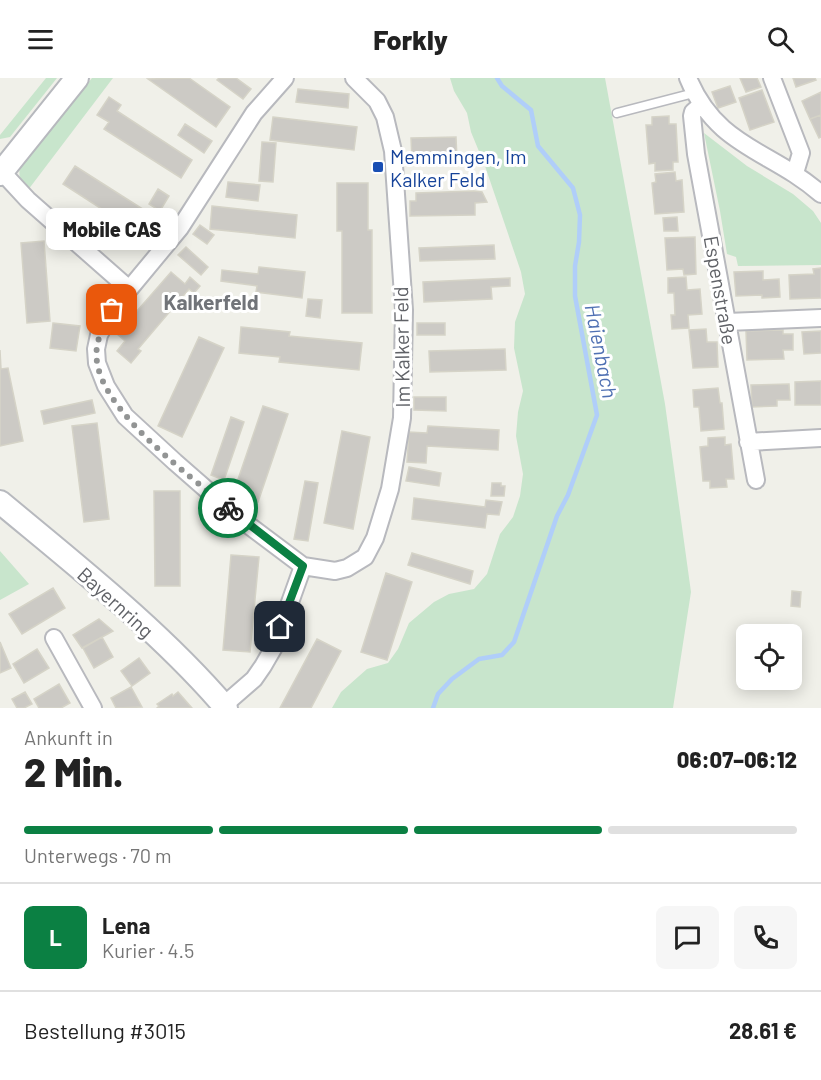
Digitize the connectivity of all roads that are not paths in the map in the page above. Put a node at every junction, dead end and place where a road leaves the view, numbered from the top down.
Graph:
1 (77, 78) edge
2 (285, 78) edge
3 (354, 78) edge
4 (772, 78) edge
5 (695, 92) edge
6 (617, 112) dead end
7 (1, 172) edge
8 (795, 173) junction
9 (821, 194) edge
10 (128, 288) junction
11 (821, 318) edge
12 (727, 322) junction
13 (821, 438) edge
14 (748, 442) junction
15 (756, 480) dead end
16 (0, 502) edge
17 (303, 566) junction
18 (54, 638) dead end
19 (225, 706) edge
20 (93, 708) edge

1 - 7 main road
2 - 10 street, Im Kalker Feld
3 - 17 street, Im Kalker Feld
4 - 8 street
5 - 6 lane
5 - 8 street
5 - 12 street, Espenstraße
7 - 10 street
8 - 9 street
10 - 17 street, Im Kalker Feld
11 - 12 street
12 - 14 street, Espenstraße
13 - 14 street
14 - 15 street, Espenstraße
16 - 19 main road, Bayernring
17 - 19 street
18 - 20 street

